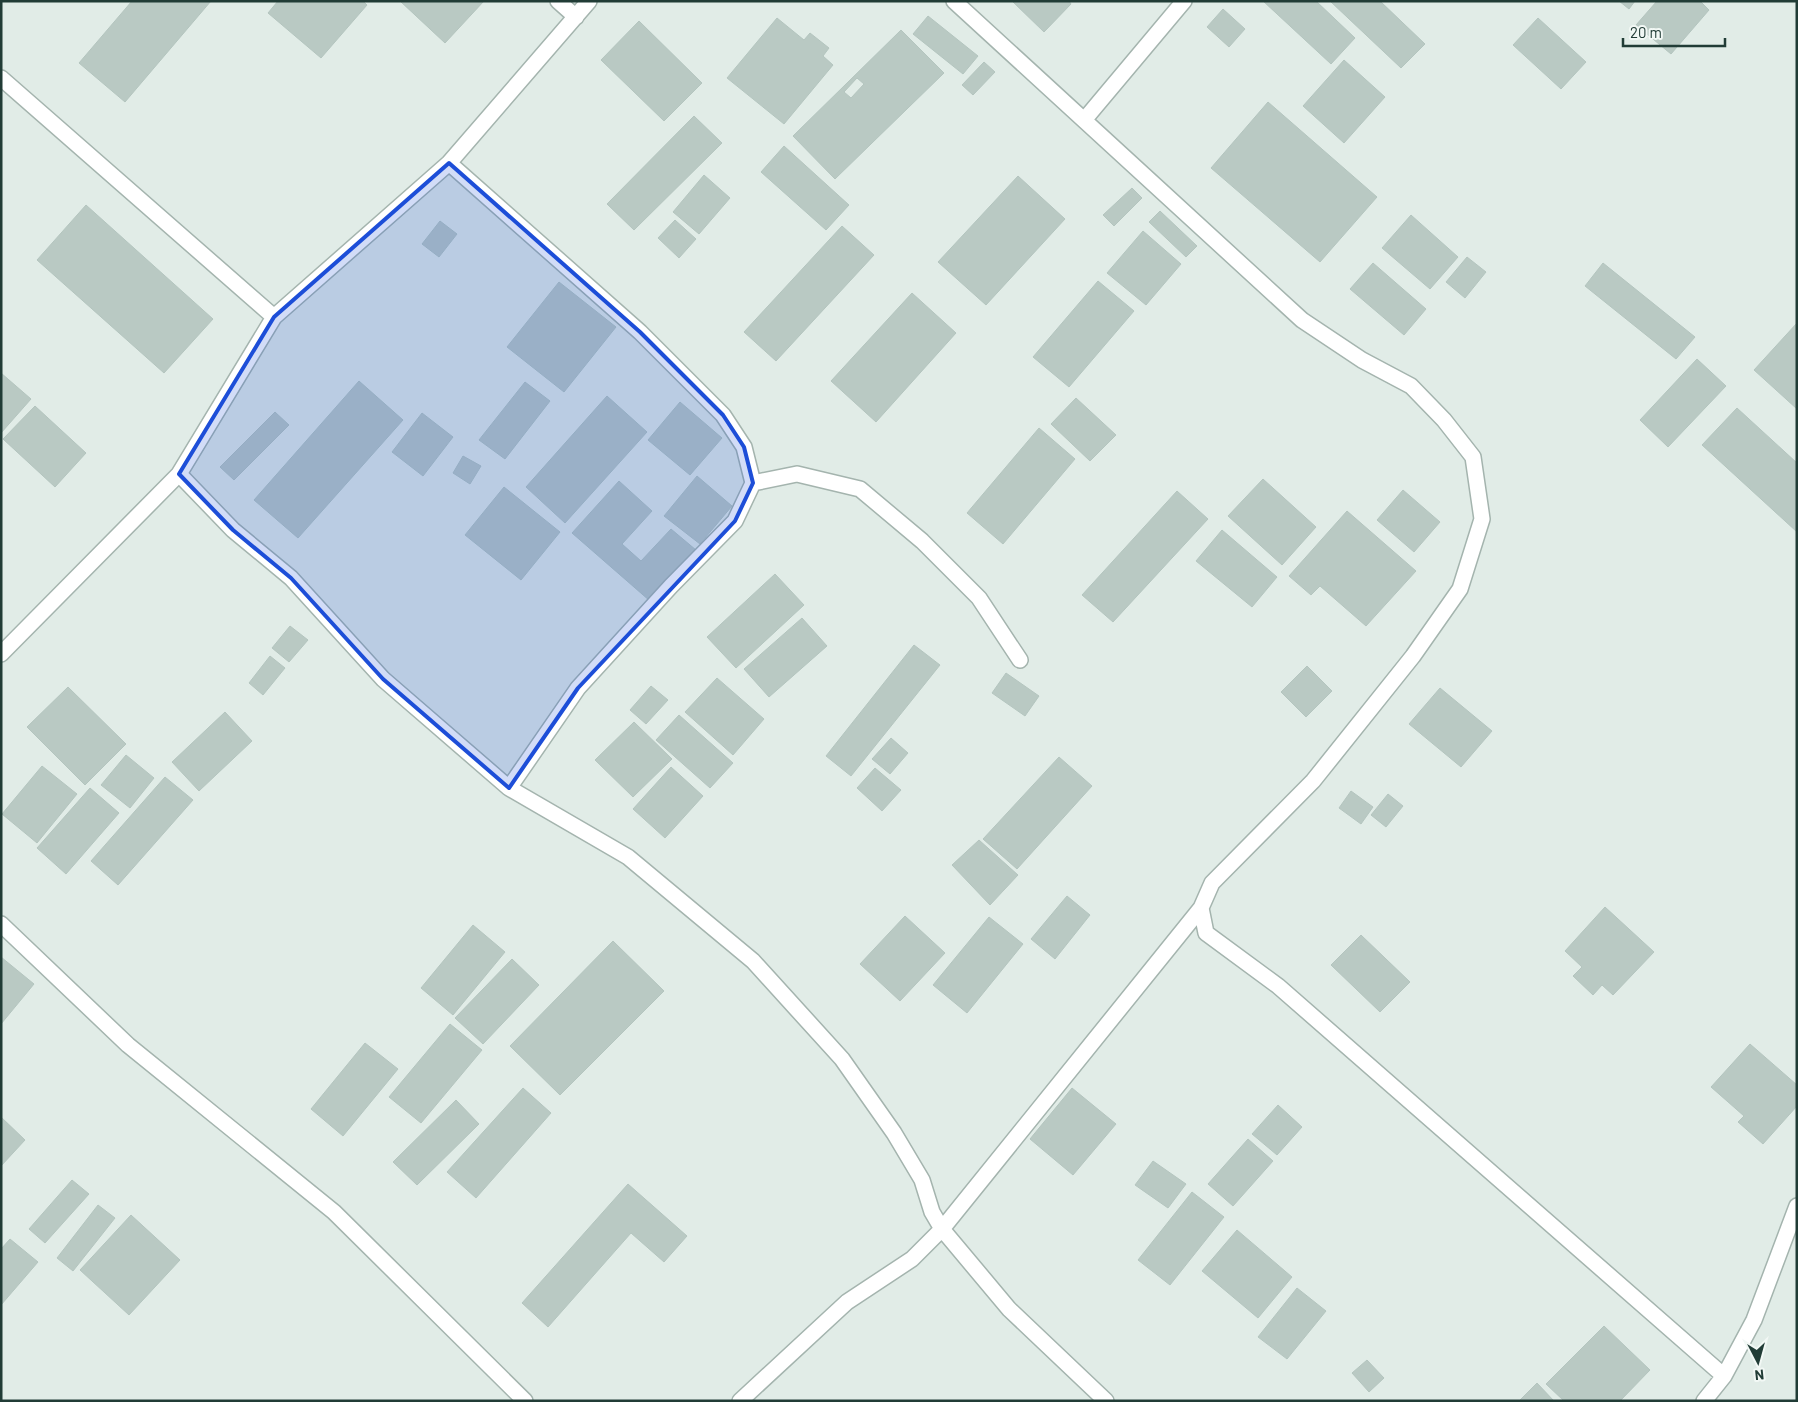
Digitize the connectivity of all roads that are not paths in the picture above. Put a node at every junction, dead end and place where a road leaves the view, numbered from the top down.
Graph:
1 (558, 1) edge
2 (589, 1) edge
3 (954, 1) edge
4 (1184, 1) edge
5 (576, 17) junction
6 (1, 78) edge
7 (1085, 119) junction
8 (449, 163) junction
9 (274, 317) junction
10 (179, 474) junction
11 (753, 483) junction
12 (1, 654) edge
13 (1020, 660) dead end
14 (508, 788) junction
15 (1201, 908) junction
16 (1, 924) edge
17 (1797, 1206) edge
18 (942, 1229) junction
19 (1724, 1376) junction
20 (525, 1401) edge
21 (740, 1401) edge
22 (1106, 1401) edge
23 (1704, 1401) edge

1 - 5 street
2 - 5 street
3 - 7 street
4 - 7 street
5 - 8 street
6 - 9 street
7 - 15 street
8 - 9 street
8 - 11 street
9 - 10 street
10 - 12 street
10 - 14 street
11 - 13 street
11 - 14 street
14 - 18 street
15 - 18 street
15 - 19 street
16 - 20 street
17 - 19 street
18 - 21 street
18 - 22 street
19 - 23 street

